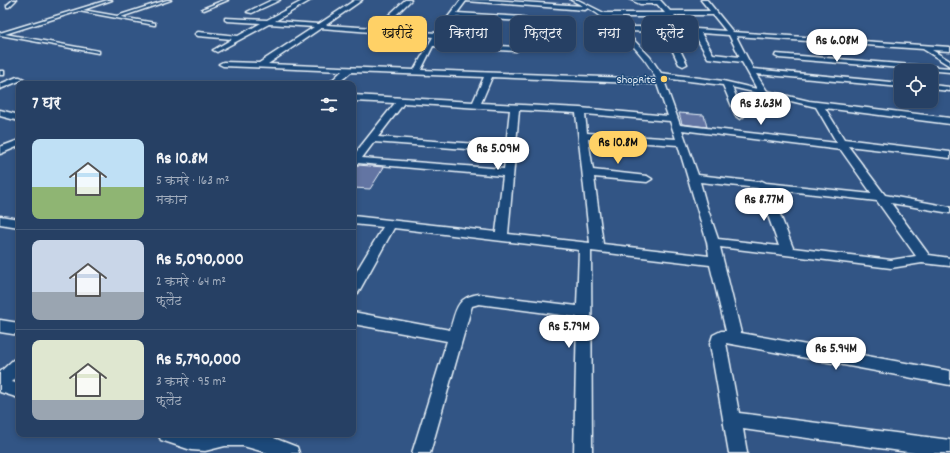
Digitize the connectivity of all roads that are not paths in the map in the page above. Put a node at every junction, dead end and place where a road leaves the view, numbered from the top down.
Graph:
1 (15, 0) edge
2 (111, 0) edge
3 (170, 0) edge
4 (227, 0) edge
5 (277, 0) edge
6 (308, 0) edge
7 (359, 0) edge
8 (408, 0) edge
9 (465, 0) edge
10 (574, 0) edge
11 (634, 0) edge
12 (704, 0) edge
13 (658, 1) edge
14 (8, 6) dead end
15 (592, 8) junction
16 (203, 9) dead end
17 (78, 10) junction
18 (250, 12) dead end
19 (715, 13) junction
20 (669, 14) junction
21 (452, 15) joint
22 (603, 15) joint
23 (391, 16) edge
24 (117, 17) junction
25 (510, 18) edge
26 (227, 19) dead end
27 (267, 23) junction
28 (154, 24) dead end
29 (319, 27) junction
30 (368, 30) edge
31 (698, 32) edge
32 (731, 33) junction
33 (0, 34) edge
34 (198, 34) dead end
35 (698, 34) edge
36 (239, 38) junction
37 (435, 39) edge
38 (838, 41) junction
39 (431, 44) junction
40 (634, 45) edge
41 (923, 47) junction
42 (510, 49) edge
43 (950, 49) edge
44 (217, 50) dead end
45 (98, 52) dead end
46 (677, 52) edge
47 (779, 56) dead end
48 (821, 59) junction
49 (744, 60) junction
50 (856, 62) junction
51 (223, 64) dead end
52 (683, 64) dead end
53 (879, 64) junction
54 (950, 64) edge
55 (260, 66) junction
56 (349, 69) junction
57 (950, 70) edge
58 (416, 72) junction
59 (750, 72) junction
60 (489, 75) junction
61 (894, 78) edge
62 (659, 79) junction
63 (839, 79) junction
64 (20, 80) dead end
65 (16, 81) edge
66 (17, 81) edge
67 (335, 81) edge
68 (726, 84) junction
69 (894, 84) edge
70 (0, 87) edge
71 (938, 88) edge
72 (950, 89) edge
73 (763, 92) junction
74 (356, 98) edge
75 (401, 101) junction
76 (476, 105) junction
77 (819, 106) junction
78 (515, 108) junction
79 (580, 111) junction
80 (0, 113) edge
81 (740, 116) dead end
82 (16, 117) edge
83 (950, 121) edge
84 (674, 123) junction
85 (583, 136) junction
86 (372, 139) junction
87 (681, 142) junction
88 (16, 143) edge
89 (843, 145) junction
90 (511, 149) junction
91 (0, 151) edge
92 (949, 156) edge
93 (356, 159) edge
94 (356, 161) edge
95 (509, 173) junction
96 (588, 173) junction
97 (694, 178) junction
98 (647, 179) dead end
99 (762, 184) junction
100 (880, 198) junction
101 (950, 210) edge
102 (0, 220) edge
103 (356, 220) edge
104 (16, 223) edge
105 (391, 224) junction
106 (502, 237) junction
107 (713, 242) junction
108 (591, 247) junction
109 (788, 252) junction
110 (924, 259) junction
111 (716, 261) junction
112 (950, 262) edge
113 (356, 284) edge
114 (583, 312) junction
115 (356, 319) edge
116 (0, 326) edge
117 (16, 329) edge
118 (455, 337) junction
119 (735, 338) junction
120 (16, 368) edge
121 (950, 378) edge
122 (0, 382) edge
123 (0, 385) edge
124 (16, 390) edge
125 (732, 420) junction
126 (177, 437) edge
127 (265, 438) edge
128 (950, 448) edge
129 (290, 453) edge
130 (421, 453) edge
131 (583, 453) edge
132 (738, 453) edge

1 - 14 lane
2 - 17 lane
3 - 24 lane
4 - 16 lane
5 - 18 street
6 - 27 street
7 - 29 street
8 - 23 street
9 - 15 street
9 - 21 street
10 - 15 street
11 - 13 street
12 - 19 street
13 - 20 street
15 - 22 street
17 - 24 lane
17 - 33 lane
19 - 20 street
19 - 32 street
20 - 22 street
21 - 25 street
24 - 28 lane
26 - 27 street
27 - 29 street
27 - 36 street
29 - 30 street
29 - 55 street
31 - 32 street
32 - 38 street
32 - 49 street
33 - 45 lane
34 - 36 street
35 - 49 street
36 - 44 street
37 - 39 street
38 - 41 street
38 - 50 street
39 - 42 street
39 - 58 street
40 - 62 street
41 - 43 street
41 - 54 street
46 - 52 street
47 - 48 street
48 - 50 street
48 - 63 street
49 - 59 street
50 - 53 street
51 - 55 street
53 - 57 street
53 - 61 street
55 - 56 street
56 - 58 street
56 - 67 street
58 - 60 street
59 - 63 street
59 - 73 street
60 - 62 street
60 - 76 street
62 - 68 street
62 - 84 street
63 - 69 street
64 - 66 street
65 - 70 street
68 - 73 street
68 - 81 street
71 - 72 street
73 - 77 street
74 - 75 street
75 - 76 street
75 - 86 street
76 - 78 street
77 - 83 street
77 - 89 street
78 - 79 street
78 - 90 street
79 - 84 street
79 - 85 street
80 - 82 street
84 - 87 street
84 - 89 street
85 - 87 street
85 - 96 street
86 - 90 street
86 - 93 street
87 - 97 street
88 - 91 street
89 - 92 street
89 - 100 street
90 - 95 street
94 - 95 street
95 - 106 street
96 - 98 street
96 - 108 street
97 - 99 street
97 - 107 street
99 - 100 street
99 - 109 street
100 - 101 street
100 - 110 street
102 - 104 street
103 - 105 street
105 - 106 street
105 - 113 street
106 - 108 street
107 - 109 street
107 - 111 street
108 - 111 street
108 - 114 street
109 - 110 street
110 - 112 street
111 - 119 street
114 - 118 street
114 - 131 street
115 - 118 street
116 - 117 street
118 - 130 street
119 - 121 street
119 - 125 street
120 - 122 street
123 - 124 street
125 - 128 street
125 - 132 street
126 - 127 street
127 - 129 street

